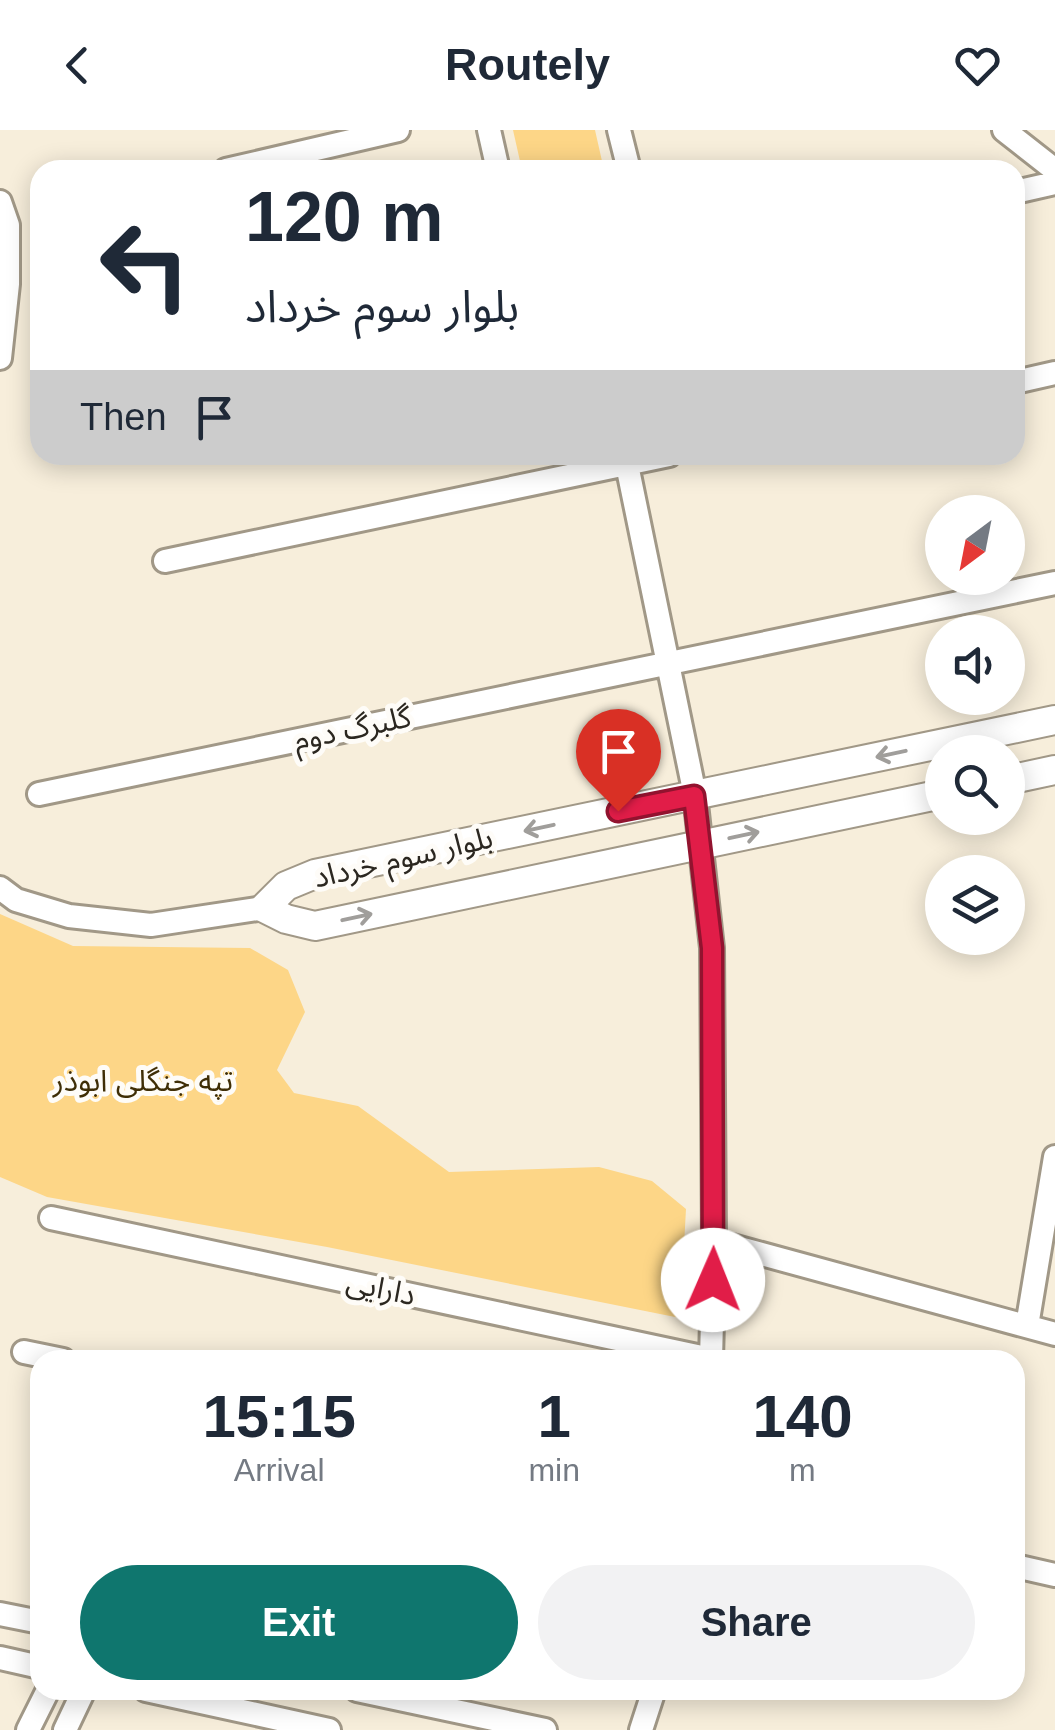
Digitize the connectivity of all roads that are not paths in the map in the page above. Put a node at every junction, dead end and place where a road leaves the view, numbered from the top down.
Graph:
1 (398, 130) edge
2 (489, 130) edge
3 (619, 130) edge
4 (1004, 130) edge
5 (269, 160) edge
6 (496, 160) edge
7 (626, 160) edge
8 (1055, 170) edge
9 (1055, 183) edge
10 (1025, 190) edge
11 (0, 202) edge
12 (0, 358) edge
13 (1055, 374) edge
14 (1025, 380) edge
15 (599, 465) edge
16 (627, 465) edge
17 (164, 561) dead end
18 (1055, 583) edge
19 (666, 662) junction
20 (1055, 720) edge
21 (1055, 770) edge
22 (1025, 776) edge
23 (38, 794) dead end
24 (694, 796) junction
25 (925, 798) edge
26 (701, 844) junction
27 (0, 888) edge
28 (264, 908) junction
29 (1055, 1157) edge
30 (51, 1218) dead end
31 (714, 1241) junction
32 (1027, 1326) junction
33 (1055, 1334) edge
34 (669, 1350) edge
35 (711, 1350) edge
36 (24, 1352) dead end
37 (30, 1353) edge
38 (1025, 1568) edge
39 (1055, 1575) edge
40 (0, 1614) edge
41 (30, 1620) edge
42 (0, 1658) edge
43 (30, 1665) edge
44 (43, 1700) edge
45 (79, 1700) edge
46 (192, 1700) edge
47 (405, 1700) edge
48 (651, 1700) edge
49 (28, 1730) edge
50 (65, 1730) edge
51 (329, 1730) edge
52 (545, 1730) edge
53 (641, 1730) edge

1 - 5 street
2 - 6 street
3 - 7 street
4 - 8 street
9 - 10 street
11 - 12 street
13 - 14 street
15 - 17 street
16 - 19 street
18 - 19 street, گلبرگ دوم
19 - 23 street, گلبرگ دوم
19 - 24 street
20 -> 24 street, بلوار سوم خرداد
21 - 22 street
24 - 26 street
24 -> 28 street, بلوار سوم خرداد
26 -> 25 street, بلوار سوم خرداد
28 -> 26 street, بلوار سوم خرداد
26 - 31 street
27 - 28 street
29 - 32 street
30 - 34 street, دارایی
31 - 32 street
31 - 35 street
32 - 33 street
36 - 37 street
38 - 39 street
40 - 41 street
42 - 43 street
44 - 49 street
45 - 50 street
46 - 51 street
47 - 52 street
48 - 53 street

